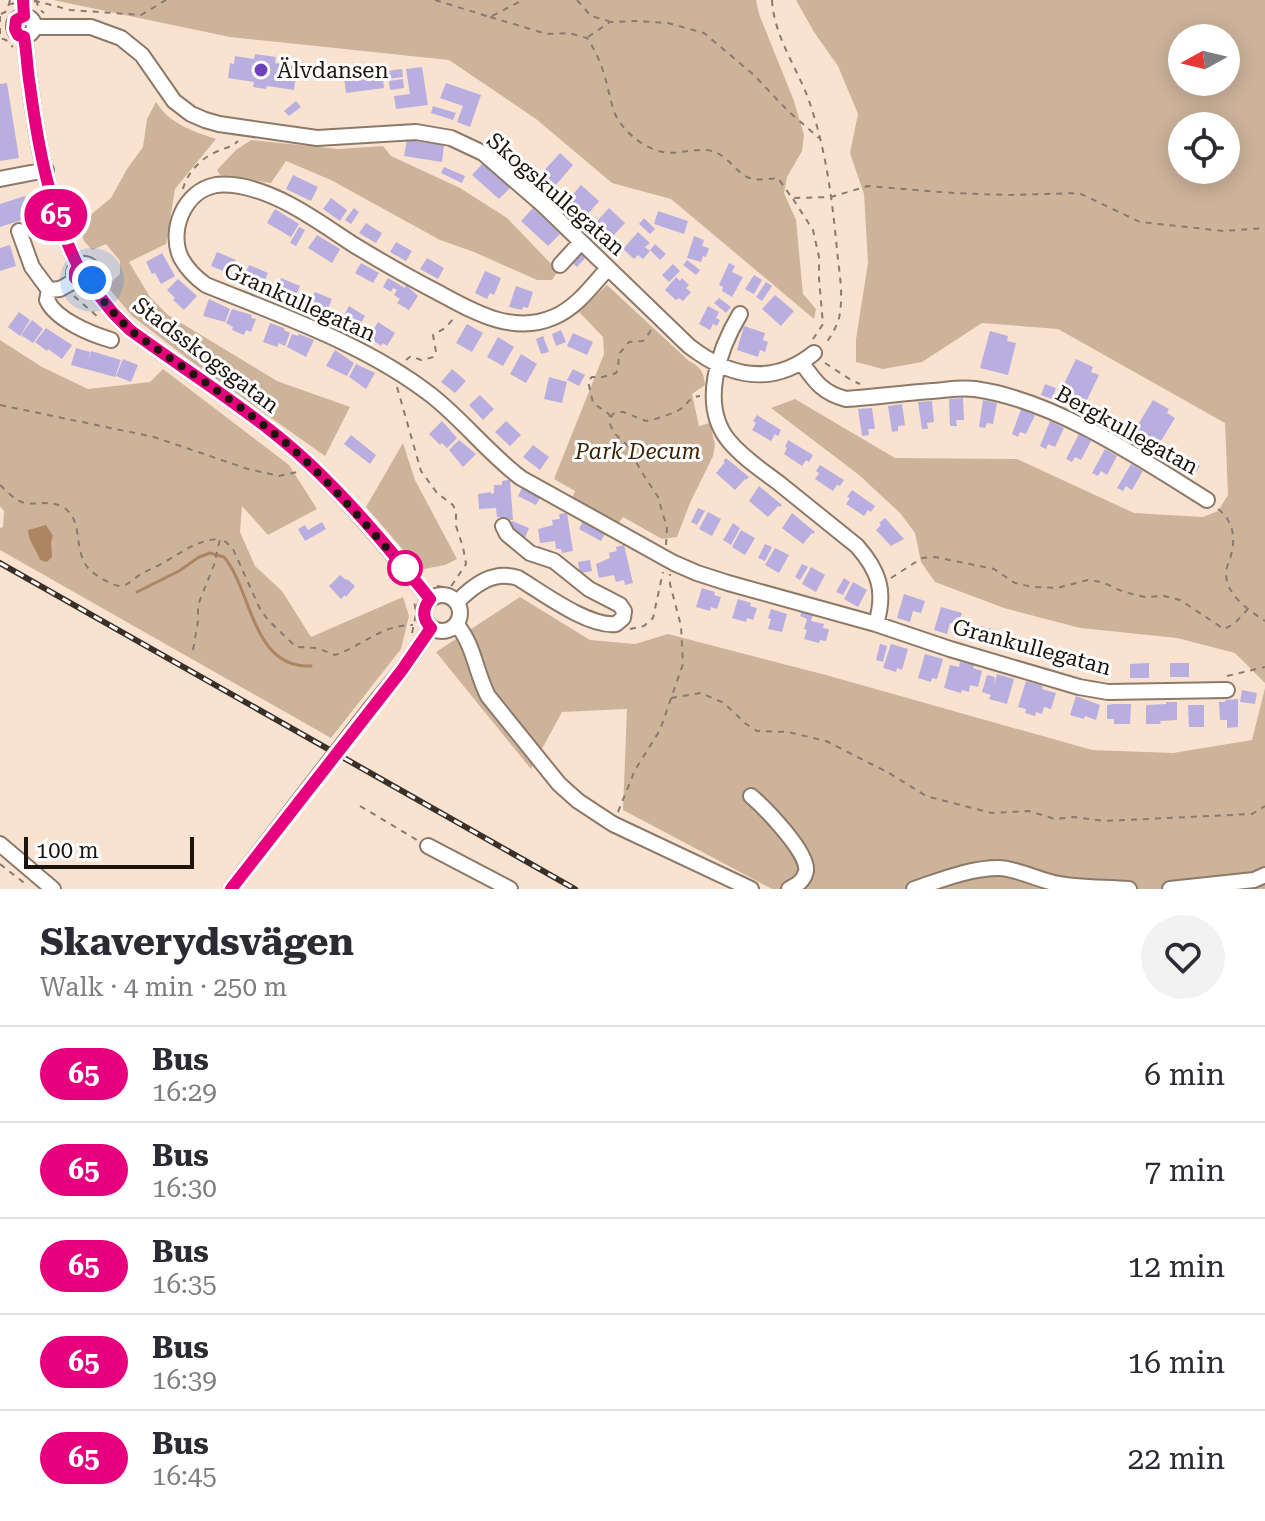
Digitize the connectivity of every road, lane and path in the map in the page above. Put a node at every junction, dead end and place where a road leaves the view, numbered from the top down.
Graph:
1 (166, 0) edge
2 (435, 0) edge
3 (523, 0) edge
4 (577, 0) edge
5 (772, 0) edge
6 (0, 15) edge
7 (19, 15) edge
8 (47, 15) dead end
9 (490, 17) junction
10 (610, 22) junction
11 (587, 38) junction
12 (14, 51) dead end
13 (240, 135) dead end
14 (822, 140) junction
15 (46, 170) junction
16 (0, 179) edge
17 (831, 197) junction
18 (792, 198) junction
19 (189, 201) junction
20 (1265, 228) edge
21 (19, 231) dead end
22 (581, 242) junction
23 (560, 265) dead end
24 (608, 268) junction
25 (79, 281) junction
26 (49, 290) junction
27 (461, 305) junction
28 (740, 314) dead end
29 (651, 319) dead end
30 (102, 320) dead end
31 (111, 340) dead end
32 (808, 358) junction
33 (719, 365) junction
34 (396, 372) junction
35 (713, 395) junction
36 (0, 405) edge
37 (611, 420) junction
38 (302, 468) dead end
39 (0, 485) edge
40 (1207, 500) joint
41 (503, 526) dead end
42 (220, 539) junction
43 (668, 560) junction
44 (430, 582) dead end
45 (879, 583) junction
46 (456, 587) dead end
47 (450, 588) junction
48 (413, 596) dead end
49 (430, 599) junction
50 (457, 602) junction
51 (1248, 609) junction
52 (1265, 621) edge
53 (876, 624) junction
54 (414, 625) junction
55 (457, 625) junction
56 (431, 628) junction
57 (409, 640) dead end
58 (193, 650) dead end
59 (1265, 667) edge
60 (1224, 686) joint
61 (671, 698) junction
62 (751, 796) dead end
63 (360, 806) dead end
64 (1265, 806) edge
65 (613, 824) junction
66 (0, 844) edge
67 (428, 846) joint
68 (0, 864) edge
69 (1265, 875) edge
70 (32, 889) edge
71 (53, 889) edge
72 (231, 889) edge
73 (510, 889) edge
74 (751, 889) edge
75 (789, 889) edge
76 (914, 889) edge
77 (1129, 889) edge
78 (1170, 889) edge

1 - 7 path
2 - 9 path
3 - 9 path
4 - 10 path
5 - 14 path
6 - 7 path
6 - 7 path
7 - 8 path
7 - 12 path
7 - 15 street, Stadsskogsgatan
7 - 22 street, Skogskullegatan
9 - 11 path
10 - 11 path
10 - 14 path
11 - 18 path
13 - 19 path
14 - 17 path
15 - 16 street
15 - 25 street, Stadsskogsgatan
17 - 18 path
17 - 20 path
17 - 32 path
18 - 32 path
19 - 27 street
19 - 34 street, Grankullegatan
21 - 26 street
22 - 23 street
22 - 24 street, Skogskullegatan
24 - 27 street
24 - 33 street, Skogskullegatan
25 - 26 street
25 - 30 path
25 - 49 street, Stadsskogsgatan
26 - 31 street
27 - 34 path
28 - 33 street
29 - 37 path
32 - 33 street, Skogskullegatan
32 - 40 street, Bergkullegatan
33 - 35 street
34 - 43 street, Grankullegatan
34 - 47 path
35 - 37 path
35 - 45 street
36 - 38 path
37 - 43 path
39 - 42 path
40 - 51 path
41 - 50 street
42 - 54 path
42 - 58 path
43 - 53 street, Grankullegatan
43 - 61 path
44 - 47 path
45 - 51 path
45 - 53 street
46 - 47 path
48 - 54 path
49 - 50 street
49 - 56 street
50 - 55 street
51 - 52 path
53 - 60 street, Grankullegatan
54 - 57 path
55 - 56 street
55 - 65 street
56 - 72 street, bridge
59 - 60 path
61 - 64 path
61 - 65 path
62 - 75 street
63 - 67 path
65 - 74 street
66 - 71 street
67 - 73 street
68 - 70 path
69 - 78 street
76 - 77 street

